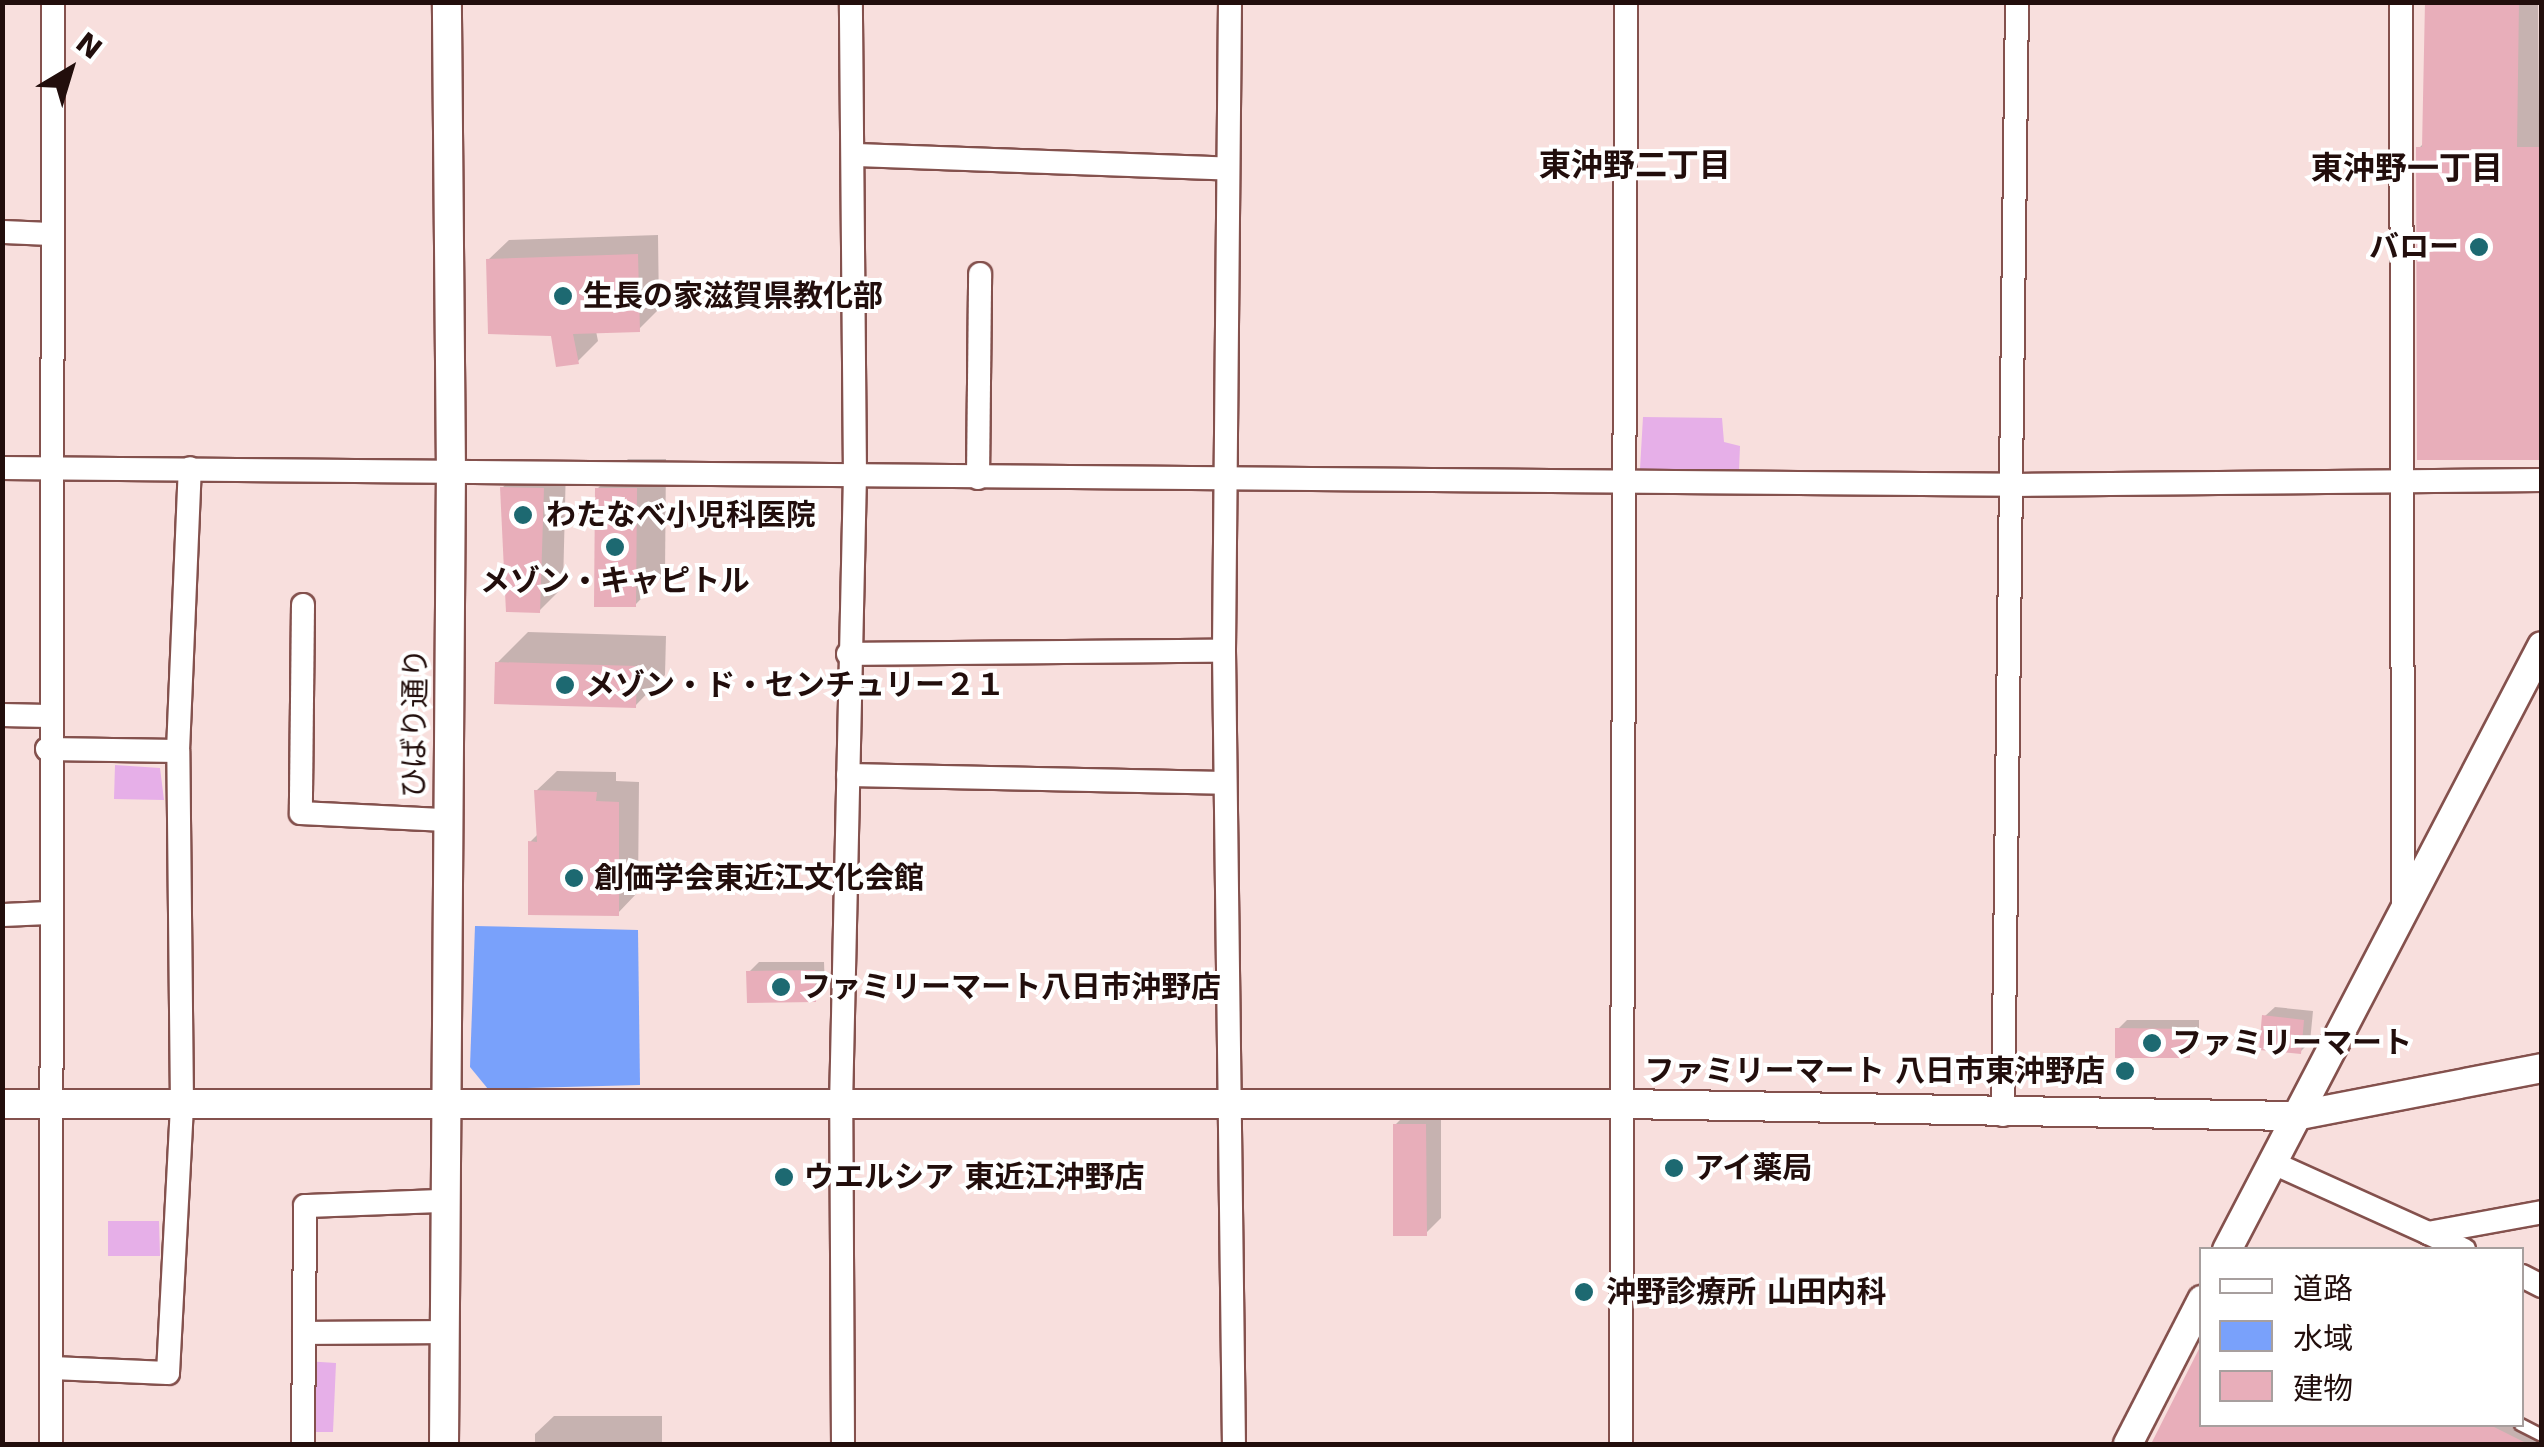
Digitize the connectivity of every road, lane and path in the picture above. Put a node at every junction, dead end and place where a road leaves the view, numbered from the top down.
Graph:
1 (53, 2) edge
2 (447, 2) edge
3 (851, 2) edge
4 (1230, 2) edge
5 (1626, 2) edge
6 (2017, 2) edge
7 (2401, 2) edge
8 (854, 155) junction
9 (1228, 169) junction
10 (2, 232) edge
11 (51, 234) junction
12 (980, 274) dead end
13 (2, 468) edge
14 (52, 468) junction
15 (190, 468) junction
16 (451, 475) junction
17 (855, 476) junction
18 (978, 478) junction
19 (1626, 479) junction
20 (1226, 480) junction
21 (2542, 480) edge
22 (2405, 483) junction
23 (2015, 485) junction
24 (303, 606) dead end
25 (2542, 646) edge
26 (1224, 651) junction
27 (848, 654) junction
28 (2, 715) edge
29 (48, 716) junction
30 (47, 749) junction
31 (178, 751) junction
32 (848, 775) junction
33 (1225, 783) junction
34 (446, 820) junction
35 (2403, 902) junction
36 (48, 912) junction
37 (2, 915) edge
38 (2542, 1068) edge
39 (442, 1102) junction
40 (2, 1104) edge
41 (54, 1104) junction
42 (1231, 1104) junction
43 (1625, 1104) junction
44 (182, 1105) junction
45 (841, 1106) junction
46 (2004, 1115) junction
47 (2294, 1116) junction
48 (2271, 1162) junction
49 (442, 1201) junction
50 (2542, 1212) edge
51 (2428, 1233) junction
52 (2228, 1247) edge
53 (2458, 1247) edge
54 (2199, 1306) edge
55 (304, 1332) junction
56 (443, 1332) junction
57 (52, 1368) junction
58 (51, 1444) edge
59 (303, 1444) edge
60 (444, 1444) edge
61 (843, 1444) edge
62 (1234, 1444) edge
63 (1621, 1444) edge
64 (2128, 1444) edge

1 - 11 street
2 - 16 street, ひばり通り
3 - 8 street
4 - 9 street
5 - 19 street
6 - 23 street
7 - 22 street
8 - 9 street
8 - 17 street
9 - 20 street
10 - 11 street
11 - 14 street
12 - 18 street
13 - 14 street
14 - 15 street
14 - 29 street
15 - 16 street
15 - 31 street
16 - 17 street
16 - 34 street, ひばり通り
17 - 18 street
17 - 27 street
18 - 20 street
19 - 20 street
19 - 23 street
19 - 43 street
20 - 26 street
21 - 22 street
22 - 23 street
22 - 35 street
23 - 46 street
24 - 34 street
25 - 35 street
26 - 27 street
26 - 33 street
27 - 32 street
28 - 29 street
29 - 30 street
30 - 31 street
30 - 36 street
31 - 44 street
32 - 33 street
32 - 45 street
33 - 42 street
34 - 39 street, ひばり通り
35 - 47 street
36 - 37 street
36 - 41 street
38 - 47 street
39 - 44 street
39 - 45 street
39 - 49 street, ひばり通り
40 - 41 street
41 - 44 street
41 - 57 street
42 - 43 street
42 - 45 street
42 - 62 street
43 - 46 street
43 - 63 street
44 - 57 street
45 - 61 street
46 - 47 street
47 - 48 street
48 - 51 street
48 - 52 street
49 - 55 street
49 - 56 street, ひばり通り
50 - 51 street
51 - 53 street
54 - 64 street
55 - 56 street
55 - 59 street
56 - 60 street, ひばり通り
57 - 58 street

